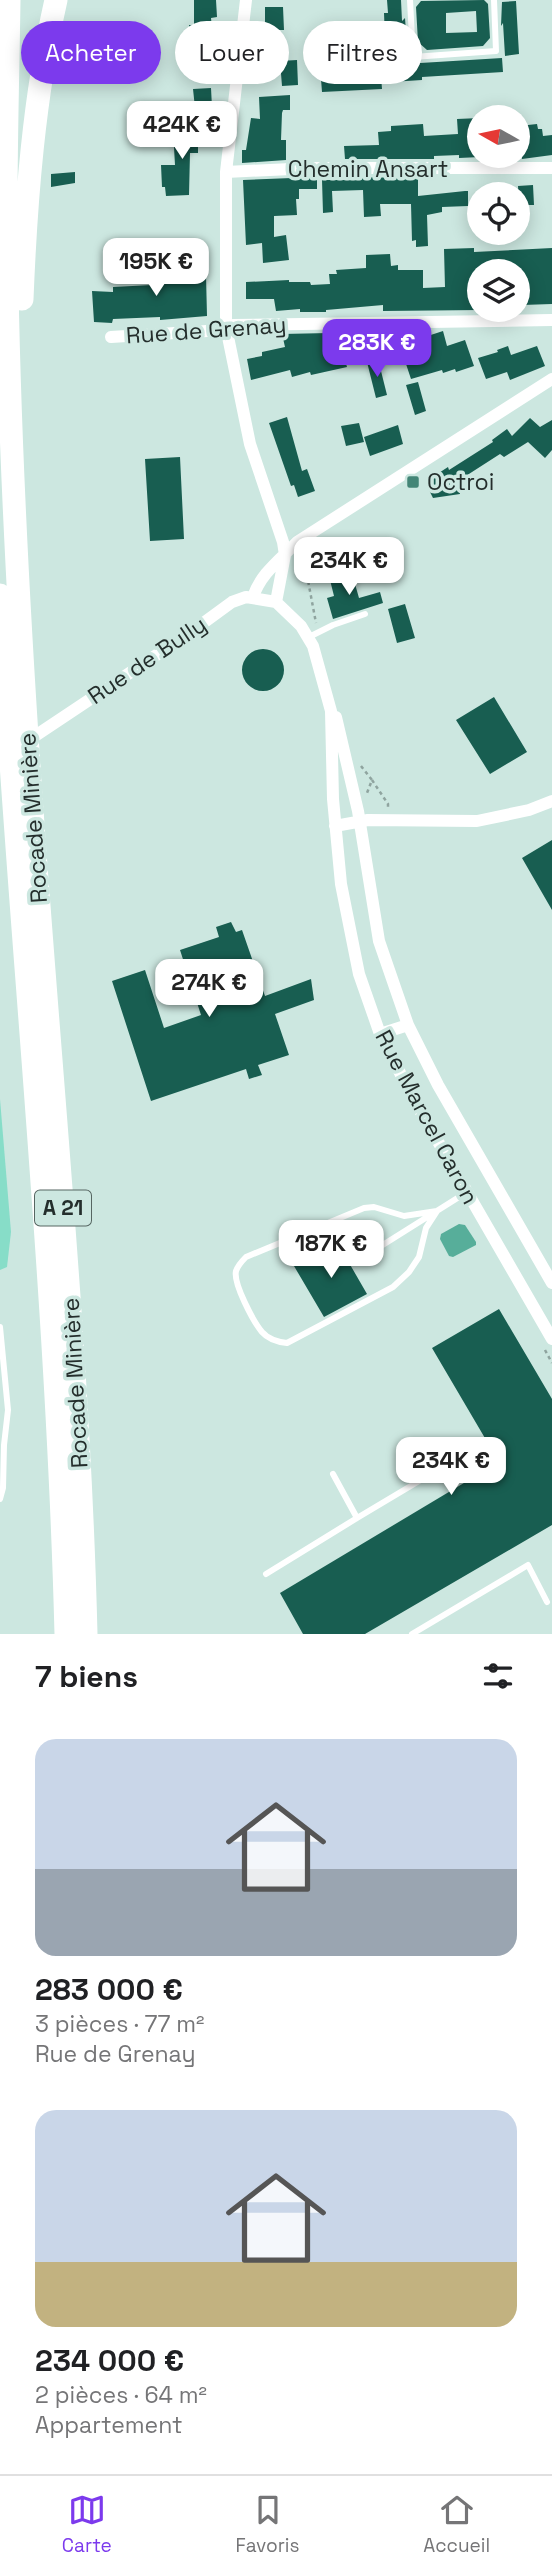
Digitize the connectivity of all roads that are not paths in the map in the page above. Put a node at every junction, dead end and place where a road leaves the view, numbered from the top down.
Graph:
1 (9, 0) edge
2 (56, 0) edge
3 (246, 0) edge
4 (410, 0) edge
5 (494, 0) edge
6 (552, 168) edge
7 (226, 172) junction
8 (552, 320) edge
9 (226, 327) junction
10 (111, 337) dead end
11 (10, 376) junction
12 (552, 379) edge
13 (285, 555) junction
14 (0, 596) edge
15 (253, 597) junction
16 (276, 601) junction
17 (365, 614) dead end
18 (308, 637) junction
19 (331, 712) junction
20 (17, 727) junction
21 (0, 760) edge
22 (21, 786) junction
23 (552, 801) edge
24 (360, 823) junction
25 (335, 826) junction
26 (408, 1025) junction
27 (380, 1034) junction
28 (467, 1192) junction
29 (437, 1211) junction
30 (362, 1258) dead end
31 (552, 1283) edge
32 (0, 1327) edge
33 (552, 1339) edge
34 (466, 1453) dead end
35 (333, 1474) dead end
36 (0, 1499) edge
37 (357, 1518) junction
38 (266, 1574) dead end
39 (547, 1602) dead end
40 (66, 1634) edge
41 (86, 1634) edge
42 (412, 1634) edge

1 - 11 highway, Rocade Minière / A 21
2 - 11 highway
3 - 7 street
4 - 5 lane
6 - 7 street, Chemin Ansart
7 - 9 street
8 - 9 street, Rue de Grenay
9 - 10 street, Rue de Grenay
9 - 13 street
11 - 20 highway, Rocade Minière / A 21
12 - 13 street
13 - 15 street
13 - 16 street
14 - 20 highway, Rocade Minière / A 21
15 - 16 street
15 - 21 street, Rue de Bully
16 - 18 street, Rue Marcel Caron
17 - 18 lane
18 - 19 street, Rue Marcel Caron
19 - 24 street, Rue Marcel Caron
19 - 25 street, Rue Marcel Caron
20 - 22 highway, Rocade Minière / A 21
22 - 40 highway, Rocade Minière / A 21
22 - 41 highway, Rocade Minière / A 21
23 - 24 street
24 - 25 street
24 - 26 street, Rue Marcel Caron
25 - 27 street, Rue Marcel Caron
26 - 27 street
26 - 31 street, Rue Marcel Caron
27 - 28 street, Rue Marcel Caron
28 - 29 lane
28 - 33 street, Rue Marcel Caron
29 - 29 lane
29 - 30 lane
32 - 36 lane
34 - 37 lane
35 - 37 lane
37 - 38 lane
39 - 42 lane

